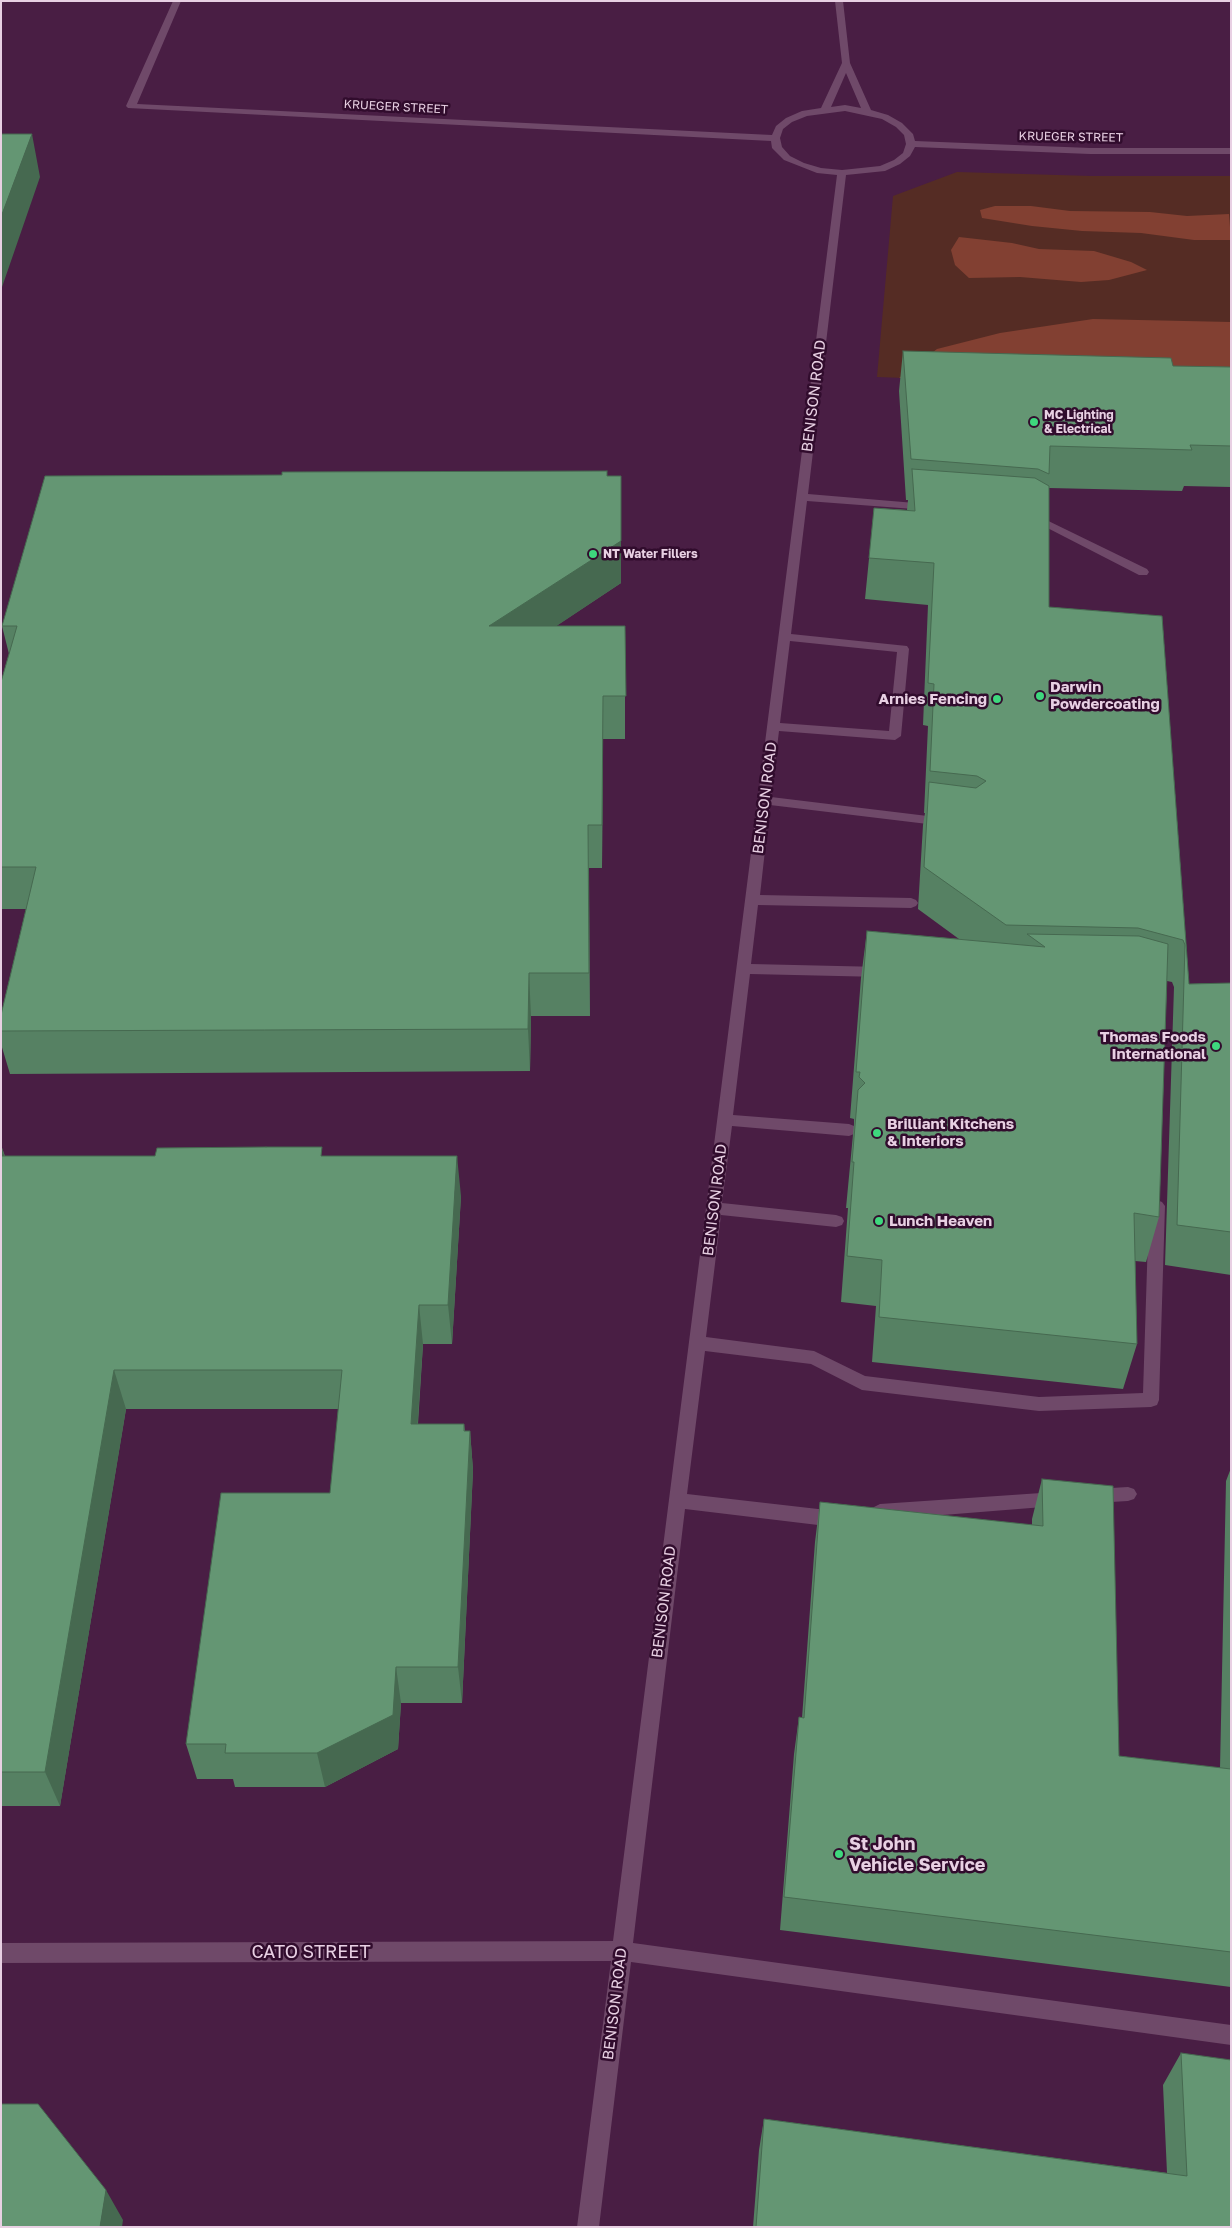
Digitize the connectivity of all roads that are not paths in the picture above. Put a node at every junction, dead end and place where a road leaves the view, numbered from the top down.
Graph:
1 (177, 1) edge
2 (839, 1) edge
3 (846, 63) junction
4 (825, 110) junction
5 (866, 112) junction
6 (774, 138) junction
7 (910, 144) junction
8 (1231, 151) edge
9 (842, 173) junction
10 (802, 497) junction
11 (941, 508) edge
12 (1021, 514) edge
13 (1143, 572) dead end
14 (784, 637) junction
15 (774, 727) junction
16 (764, 800) junction
17 (962, 823) edge
18 (752, 900) junction
19 (911, 903) dead end
20 (744, 969) junction
21 (902, 972) edge
22 (724, 1120) junction
23 (849, 1130) dead end
24 (1158, 1194) edge
25 (714, 1208) junction
26 (836, 1221) dead end
27 (697, 1343) junction
28 (1128, 1494) dead end
29 (677, 1500) junction
30 (621, 1951) junction
31 (1, 1953) edge
32 (1231, 2035) edge
33 (588, 2227) edge

1 - 6 street, KRUEGER STREET
2 - 3 street
3 - 4 street
3 - 5 street
4 - 5 street
4 - 6 street
5 - 7 street
6 - 9 street
7 - 8 street, KRUEGER STREET
7 - 9 street
9 - 10 street, BENISON ROAD
10 - 11 street
10 - 14 street, BENISON ROAD
12 - 13 street
14 - 15 street, BENISON ROAD
14 - 15 street
15 - 16 street, BENISON ROAD
16 - 17 street
16 - 18 street, BENISON ROAD
18 - 19 street
18 - 20 street, BENISON ROAD
20 - 21 street
20 - 22 street, BENISON ROAD
22 - 23 street
22 - 25 street, BENISON ROAD
24 - 27 street
25 - 26 street
25 - 27 street, BENISON ROAD
27 - 29 street, BENISON ROAD
28 - 29 street
29 - 30 street, BENISON ROAD
30 - 31 street, CATO STREET
30 - 32 street, CATO STREET
30 - 33 street, BENISON ROAD

